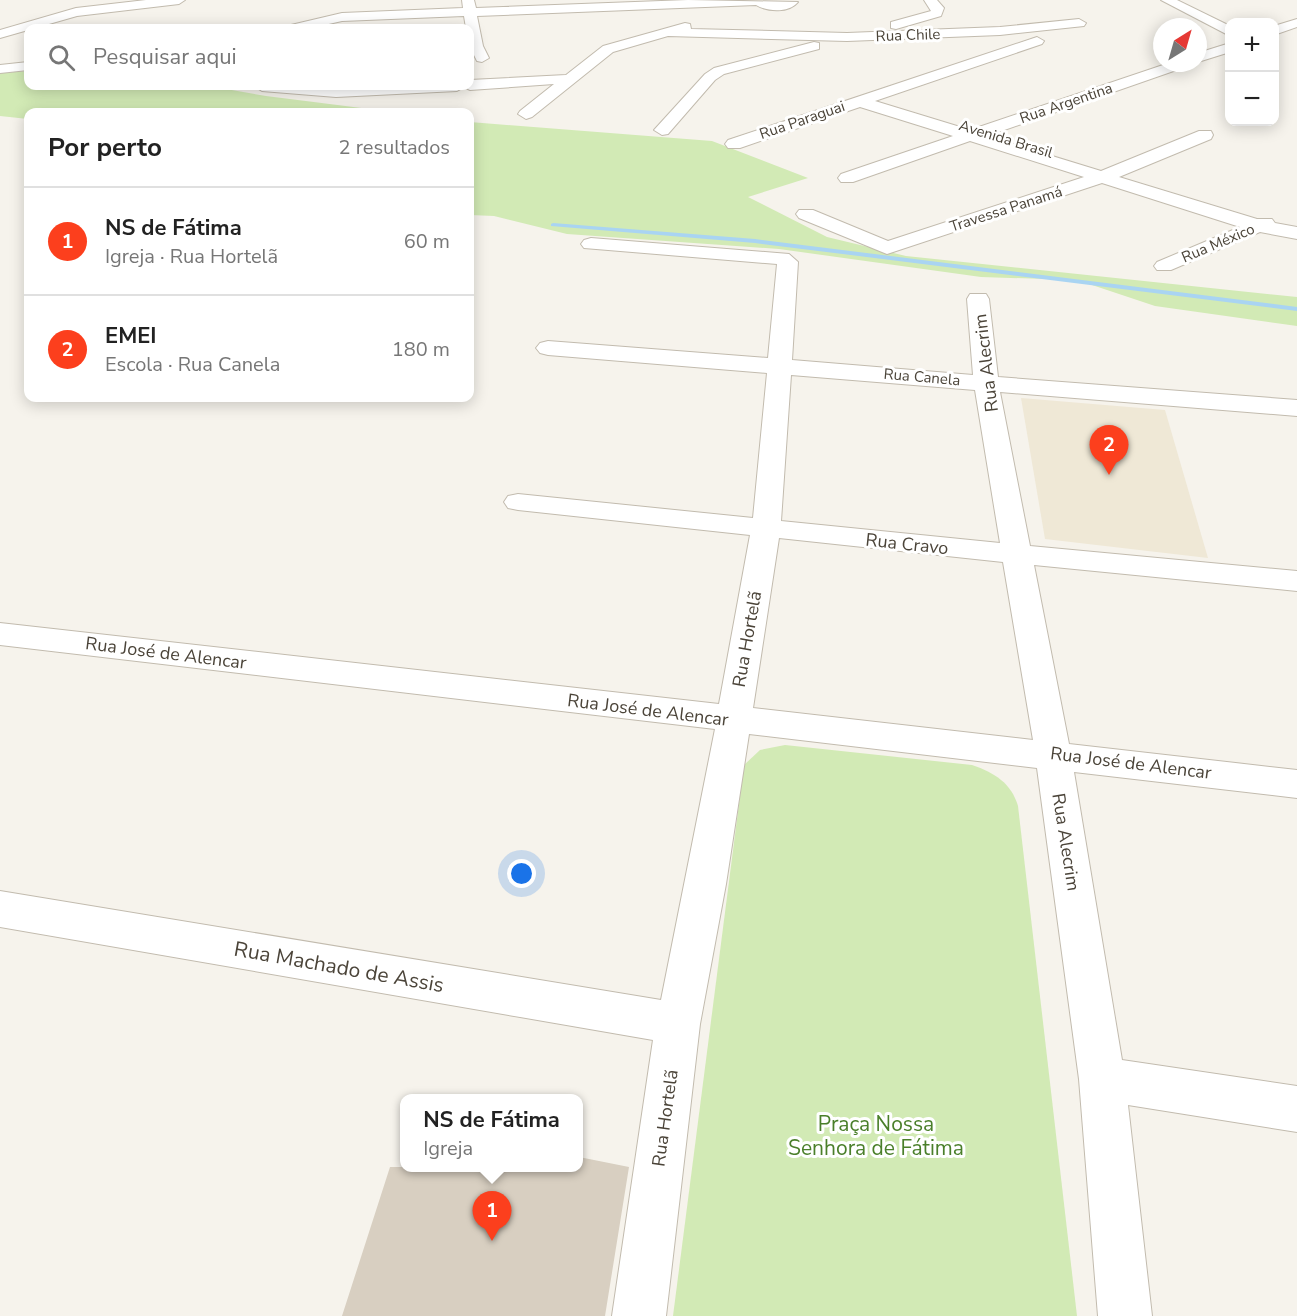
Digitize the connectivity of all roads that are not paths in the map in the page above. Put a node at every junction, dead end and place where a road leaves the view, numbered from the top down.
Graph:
1 (179, 0) edge
2 (790, 0) edge
3 (930, 0) edge
4 (1167, 0) edge
5 (702, 1) edge
6 (764, 2) edge
7 (112, 3) edge
8 (588, 3) edge
9 (468, 6) edge
10 (1065, 9) dead end
11 (719, 19) junction
12 (912, 22) junction
13 (1079, 23) junction
14 (1297, 23) edge
15 (32, 24) edge
16 (313, 24) edge
17 (471, 24) edge
18 (24, 27) edge
19 (1225, 29) edge
20 (1279, 30) edge
21 (1000, 31) junction
22 (663, 32) junction
23 (737, 33) junction
24 (941, 33) junction
25 (0, 34) edge
26 (847, 37) junction
27 (1025, 45) junction
28 (1225, 49) edge
29 (1207, 55) edge
30 (24, 66) edge
31 (0, 69) edge
32 (1157, 72) edge
33 (570, 79) junction
34 (474, 85) edge
35 (311, 90) edge
36 (376, 90) edge
37 (865, 99) junction
38 (526, 114) dead end
39 (662, 130) dead end
40 (978, 134) junction
41 (1205, 135) dead end
42 (734, 144) dead end
43 (1109, 175) junction
44 (847, 178) dead end
45 (806, 214) dead end
46 (1265, 223) junction
47 (1296, 232) edge
48 (591, 244) dead end
49 (1164, 266) dead end
50 (978, 299) dead end
51 (548, 348) dead end
52 (780, 365) junction
53 (986, 382) junction
54 (1297, 408) edge
55 (518, 502) dead end
56 (766, 529) junction
57 (1015, 555) junction
58 (1297, 581) edge
59 (0, 634) edge
60 (732, 720) junction
61 (1053, 753) junction
62 (1297, 784) edge
63 (0, 909) edge
64 (678, 1024) junction
65 (1102, 1079) junction
66 (1297, 1108) edge
67 (639, 1316) edge
68 (1125, 1316) edge

1 - 7 street
2 - 6 street
3 - 12 street
4 - 19 street
5 - 6 street
5 - 8 street
6 - 11 street
7 - 15 street
8 - 9 street
9 - 16 street
9 - 17 street
10 - 13 street
11 - 22 street
11 - 23 street, Rua Chile
12 - 24 street
12 - 26 street
13 - 21 street, Rua Chile
13 - 27 street
14 - 20 street
18 - 25 street
21 - 24 street, Rua Chile
21 - 27 street
22 - 23 street, Rua Chile
22 - 33 street
23 - 26 street, Rua Chile
24 - 26 street, Rua Chile
26 - 39 street
27 - 37 street
28 - 29 street
30 - 31 street
32 - 40 street, Rua Argentina
33 - 34 street
33 - 38 street
35 - 36 street
37 - 40 street, Avenida Brasil
37 - 42 street, Rua Paraguai
40 - 43 street, Avenida Brasil
40 - 44 street, Rua Argentina
41 - 43 street, Travessa Panamá
43 - 45 street, Travessa Panamá
43 - 46 street, Avenida Brasil
46 - 47 street, Avenida Brasil
46 - 49 street, Rua México
48 - 52 street, Rua Hortelã
50 - 53 street, Rua Alecrim
51 - 52 street, Rua Canela
52 - 53 street, Rua Canela
52 - 56 street, Rua Hortelã
53 - 54 street, Rua Canela
53 - 57 street, Rua Alecrim
55 - 56 street, Rua Cravo
56 - 57 street, Rua Cravo
56 - 60 street, Rua Hortelã
57 - 58 street, Rua Cravo
57 - 61 street, Rua Alecrim
59 - 60 street, Rua José de Alencar
60 - 61 street, Rua José de Alencar
60 - 64 street, Rua Hortelã
61 - 62 street, Rua José de Alencar
61 - 65 street, Rua Alecrim
63 - 64 street, Rua Machado de Assis
64 - 67 street, Rua Hortelã
65 - 66 street
65 - 68 street, Rua Alecrim

